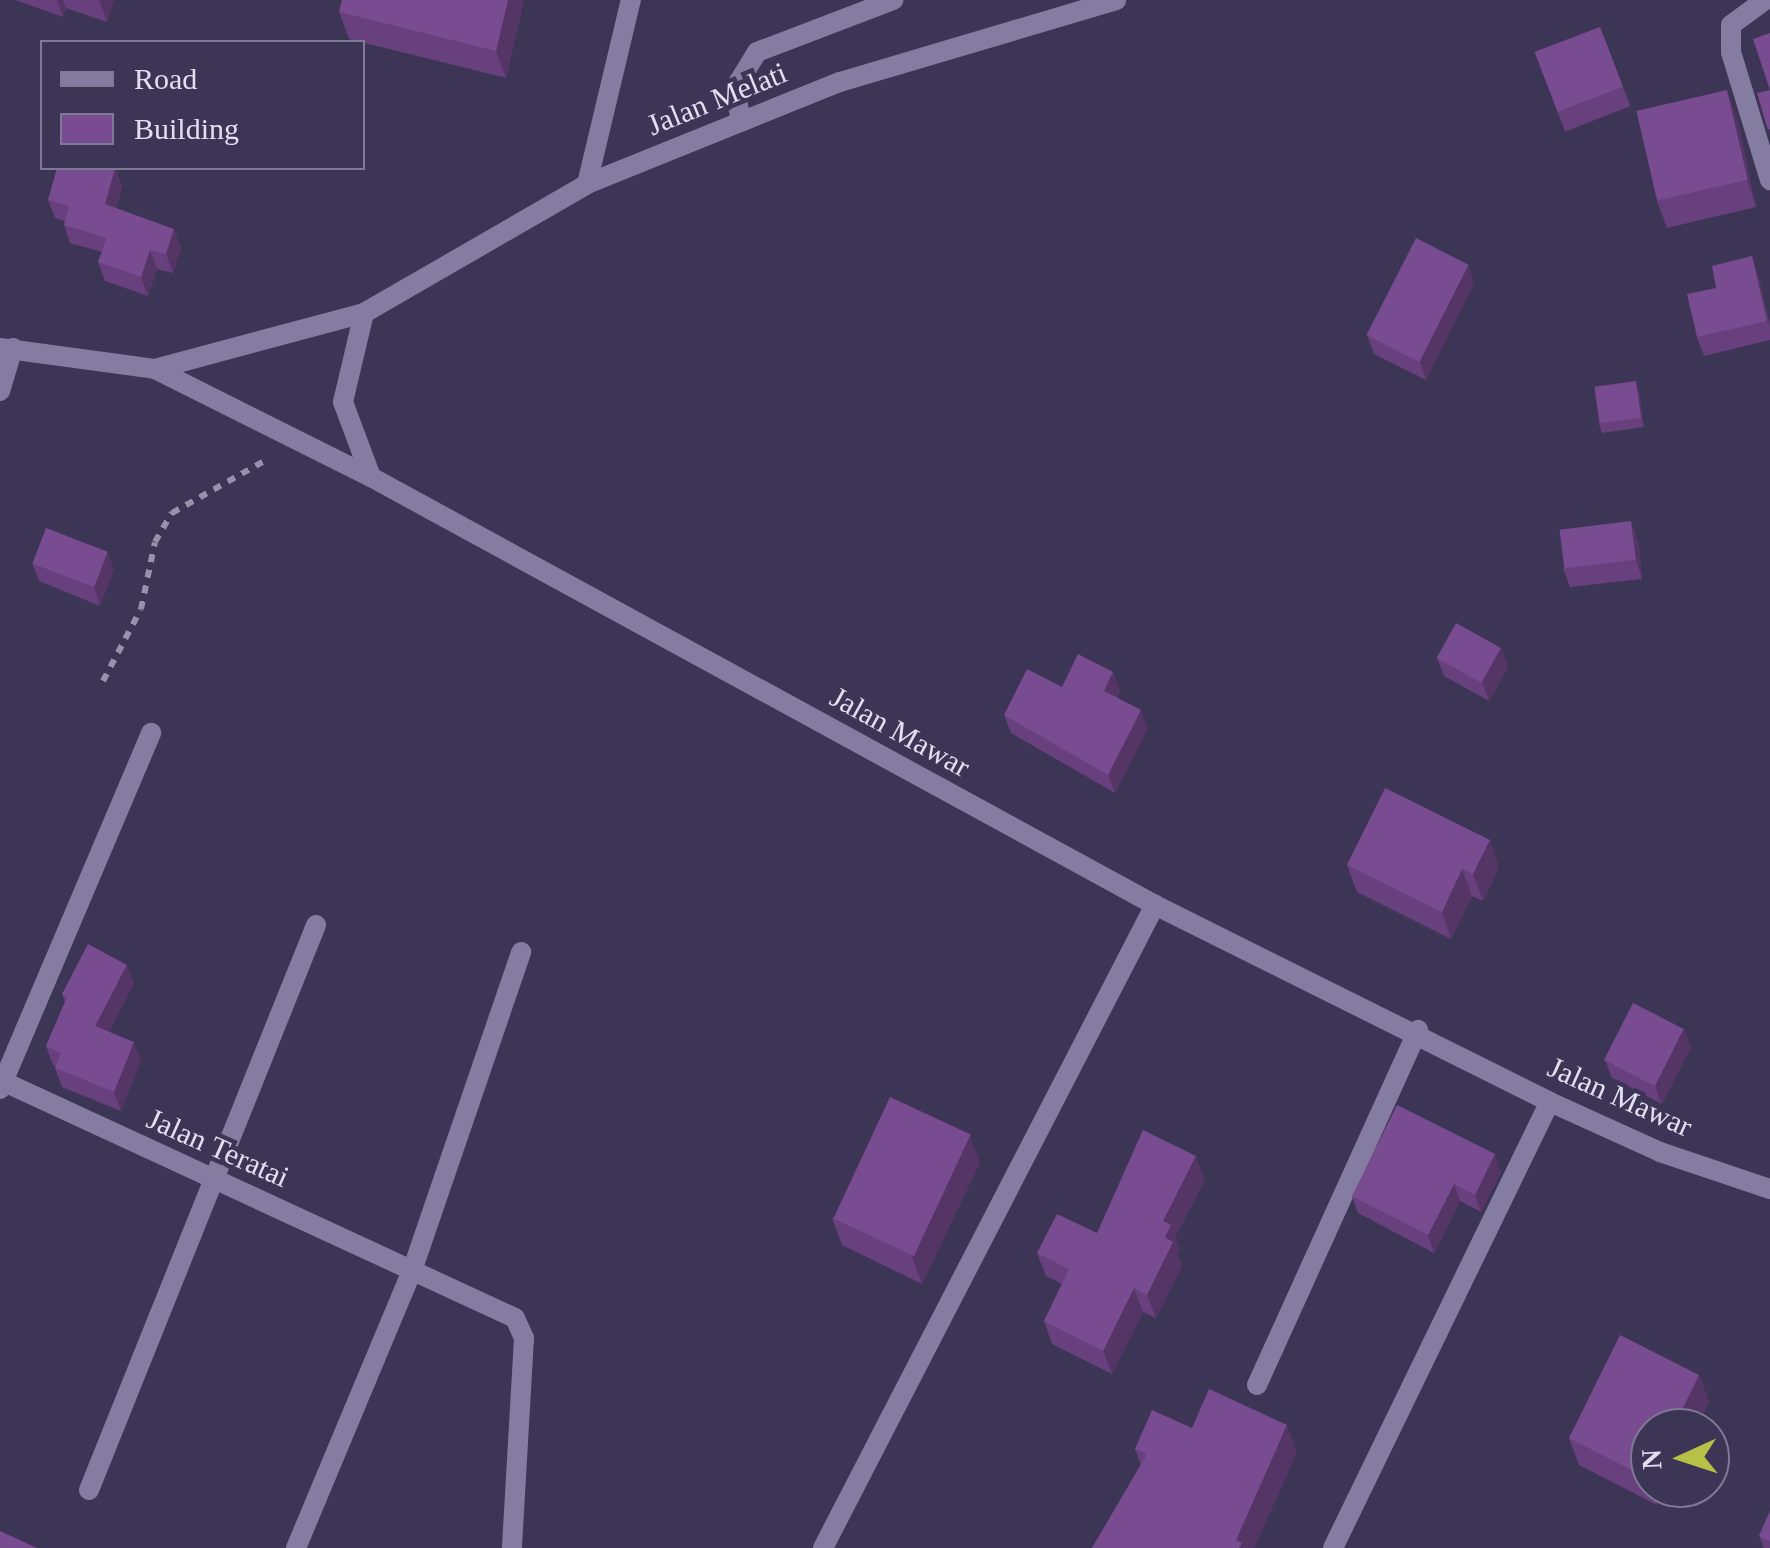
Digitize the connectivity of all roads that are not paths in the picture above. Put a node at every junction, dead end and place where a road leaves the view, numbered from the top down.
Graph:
1 (631, 0) edge
2 (893, 0) edge
3 (1116, 0) edge
4 (1765, 0) edge
5 (742, 122) junction
6 (1770, 180) edge
7 (587, 184) junction
8 (364, 313) junction
9 (7, 348) edge
10 (155, 369) junction
11 (0, 391) edge
12 (370, 477) junction
13 (151, 733) dead end
14 (1155, 905) junction
15 (316, 925) dead end
16 (521, 952) dead end
17 (1418, 1030) junction
18 (1, 1083) edge
19 (1550, 1102) junction
20 (210, 1177) junction
21 (1770, 1188) edge
22 (414, 1268) junction
23 (1256, 1386) dead end
24 (89, 1490) dead end
25 (296, 1548) edge
26 (512, 1548) edge
27 (824, 1548) edge
28 (1333, 1548) edge

1 - 7 street
2 - 5 street
3 - 5 street, Jalan Melati
4 - 6 street
5 - 7 street, Jalan Melati
7 - 8 street, Jalan Melati
8 - 10 street, Jalan Melati
8 - 12 street
9 - 10 street, Jalan Mawar
9 - 11 street
10 - 12 street, Jalan Mawar
12 - 14 street, Jalan Mawar
13 - 18 street
14 - 17 street, Jalan Mawar
14 - 27 street
15 - 20 street
16 - 22 street
17 - 19 street, Jalan Mawar
17 - 23 street
18 - 20 street, Jalan Teratai
19 - 21 street, Jalan Mawar
19 - 28 street
20 - 22 street, Jalan Teratai
20 - 24 street
22 - 25 street
22 - 26 street, Jalan Teratai

